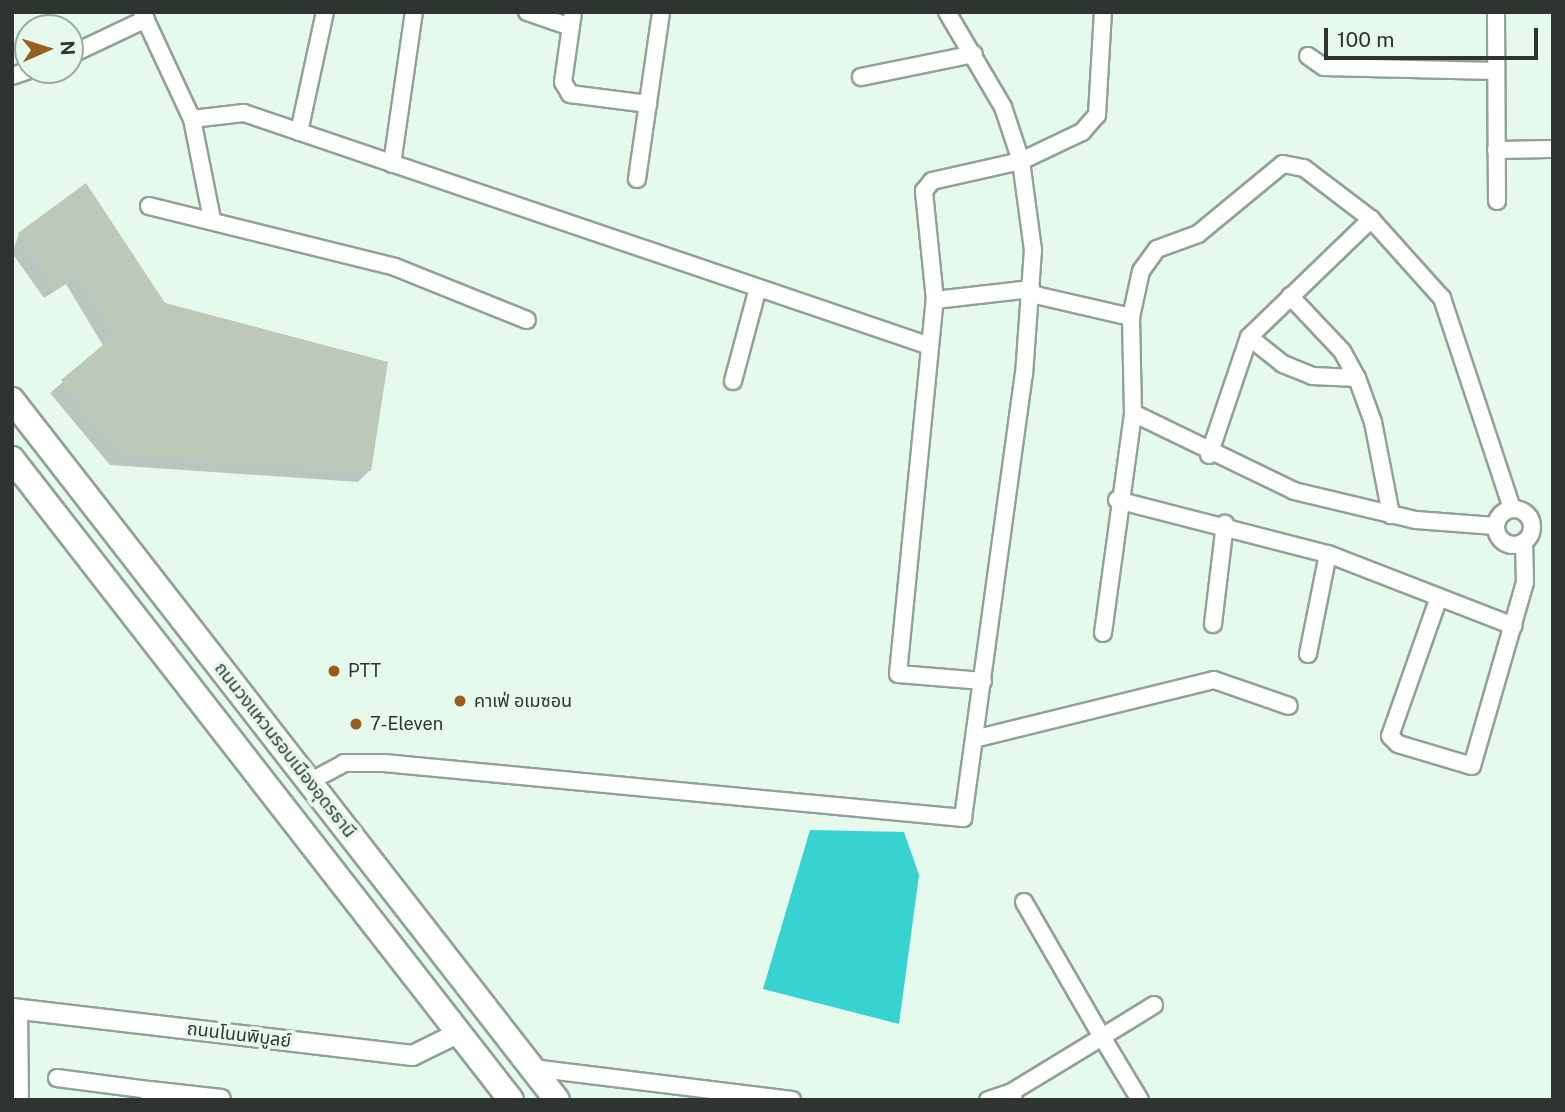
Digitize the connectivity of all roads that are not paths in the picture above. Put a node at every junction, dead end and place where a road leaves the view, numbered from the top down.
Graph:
1 (162, 12) edge
2 (325, 12) edge
3 (414, 12) edge
4 (527, 12) edge
5 (661, 12) edge
6 (947, 12) edge
7 (1103, 12) edge
8 (1496, 12) edge
9 (144, 15) edge
10 (572, 20) edge
11 (84, 47) edge
12 (974, 54) junction
13 (1308, 56) dead end
14 (1496, 71) junction
15 (861, 77) dead end
16 (648, 104) junction
17 (192, 119) junction
18 (299, 132) junction
19 (1553, 149) edge
20 (1496, 150) junction
21 (1021, 161) junction
22 (392, 163) junction
23 (637, 179) dead end
24 (1497, 201) dead end
25 (149, 206) dead end
26 (212, 219) junction
27 (1371, 219) junction
28 (758, 288) junction
29 (1031, 292) junction
30 (1290, 296) junction
31 (935, 300) junction
32 (1131, 317) junction
33 (527, 320) dead end
34 (1249, 337) junction
35 (930, 346) junction
36 (1357, 378) junction
37 (733, 381) dead end
38 (12, 400) edge
39 (1133, 413) junction
40 (1209, 455) junction
41 (12, 460) edge
42 (1117, 500) junction
43 (1512, 509) junction
44 (1391, 515) junction
45 (1225, 524) junction
46 (1495, 526) junction
47 (1524, 542) junction
48 (1328, 554) junction
49 (1438, 597) junction
50 (1213, 624) dead end
51 (1514, 626) junction
52 (1103, 633) dead end
53 (1308, 654) dead end
54 (983, 681) junction
55 (1289, 706) dead end
56 (980, 738) junction
57 (309, 782) junction
58 (1024, 902) dead end
59 (1154, 1005) dead end
60 (15, 1009) edge
61 (459, 1032) junction
62 (1102, 1037) junction
63 (532, 1068) junction
64 (57, 1078) dead end
65 (149, 1095) edge
66 (1012, 1096) edge
67 (222, 1098) dead end
68 (20, 1100) edge
69 (511, 1100) edge
70 (557, 1100) edge
71 (792, 1100) edge
72 (988, 1100) edge
73 (1140, 1100) edge

1 - 9 street
2 - 18 street
3 - 22 street
4 - 10 street
5 - 16 street
6 - 12 street
7 - 21 street
8 - 14 street
9 - 11 street
9 - 17 street
10 - 16 street
12 - 15 street
12 - 21 street
13 - 14 street
14 - 20 street
16 - 23 street
17 - 18 street
17 - 26 street
18 - 22 street
19 - 20 street
20 - 24 street
21 - 29 street
21 - 31 street
22 - 28 street
25 - 26 street
26 - 33 street
27 - 30 street
27 - 32 street
27 - 43 street
28 - 35 street
28 - 37 street
29 - 31 street
29 - 32 street
29 - 54 street
30 - 34 street
30 - 36 street
31 - 35 street
32 - 39 street
34 - 36 street
34 - 40 street
35 - 54 street
36 - 44 street
38 - 57 main road, ถนนวงแหวนรอบเมืองอุดรธานี
39 - 40 street
39 - 42 street
40 - 44 street
41 - 61 main road, ถนนวงแหวนรอบเมืองอุดรธานี
42 - 45 street
42 - 52 street
43 - 46 street
43 - 47 street
44 - 46 street
45 - 48 street
45 - 50 street
46 - 47 street
47 - 51 street
48 - 49 street
48 - 53 street
49 - 51 street
49 - 51 street
54 - 56 street
55 - 56 street
56 - 57 street
57 - 63 main road, ถนนวงแหวนรอบเมืองอุดรธานี
58 - 62 street
59 - 62 street
60 - 61 street, ถนนโนนพิบูลย์
60 - 68 street
61 - 69 main road, ถนนวงแหวนรอบเมืองอุดรธานี
62 - 66 street
62 - 73 street
63 - 70 main road, ถนนวงแหวนรอบเมืองอุดรธานี
63 - 71 street
64 - 65 street
65 - 67 street
66 - 72 street

